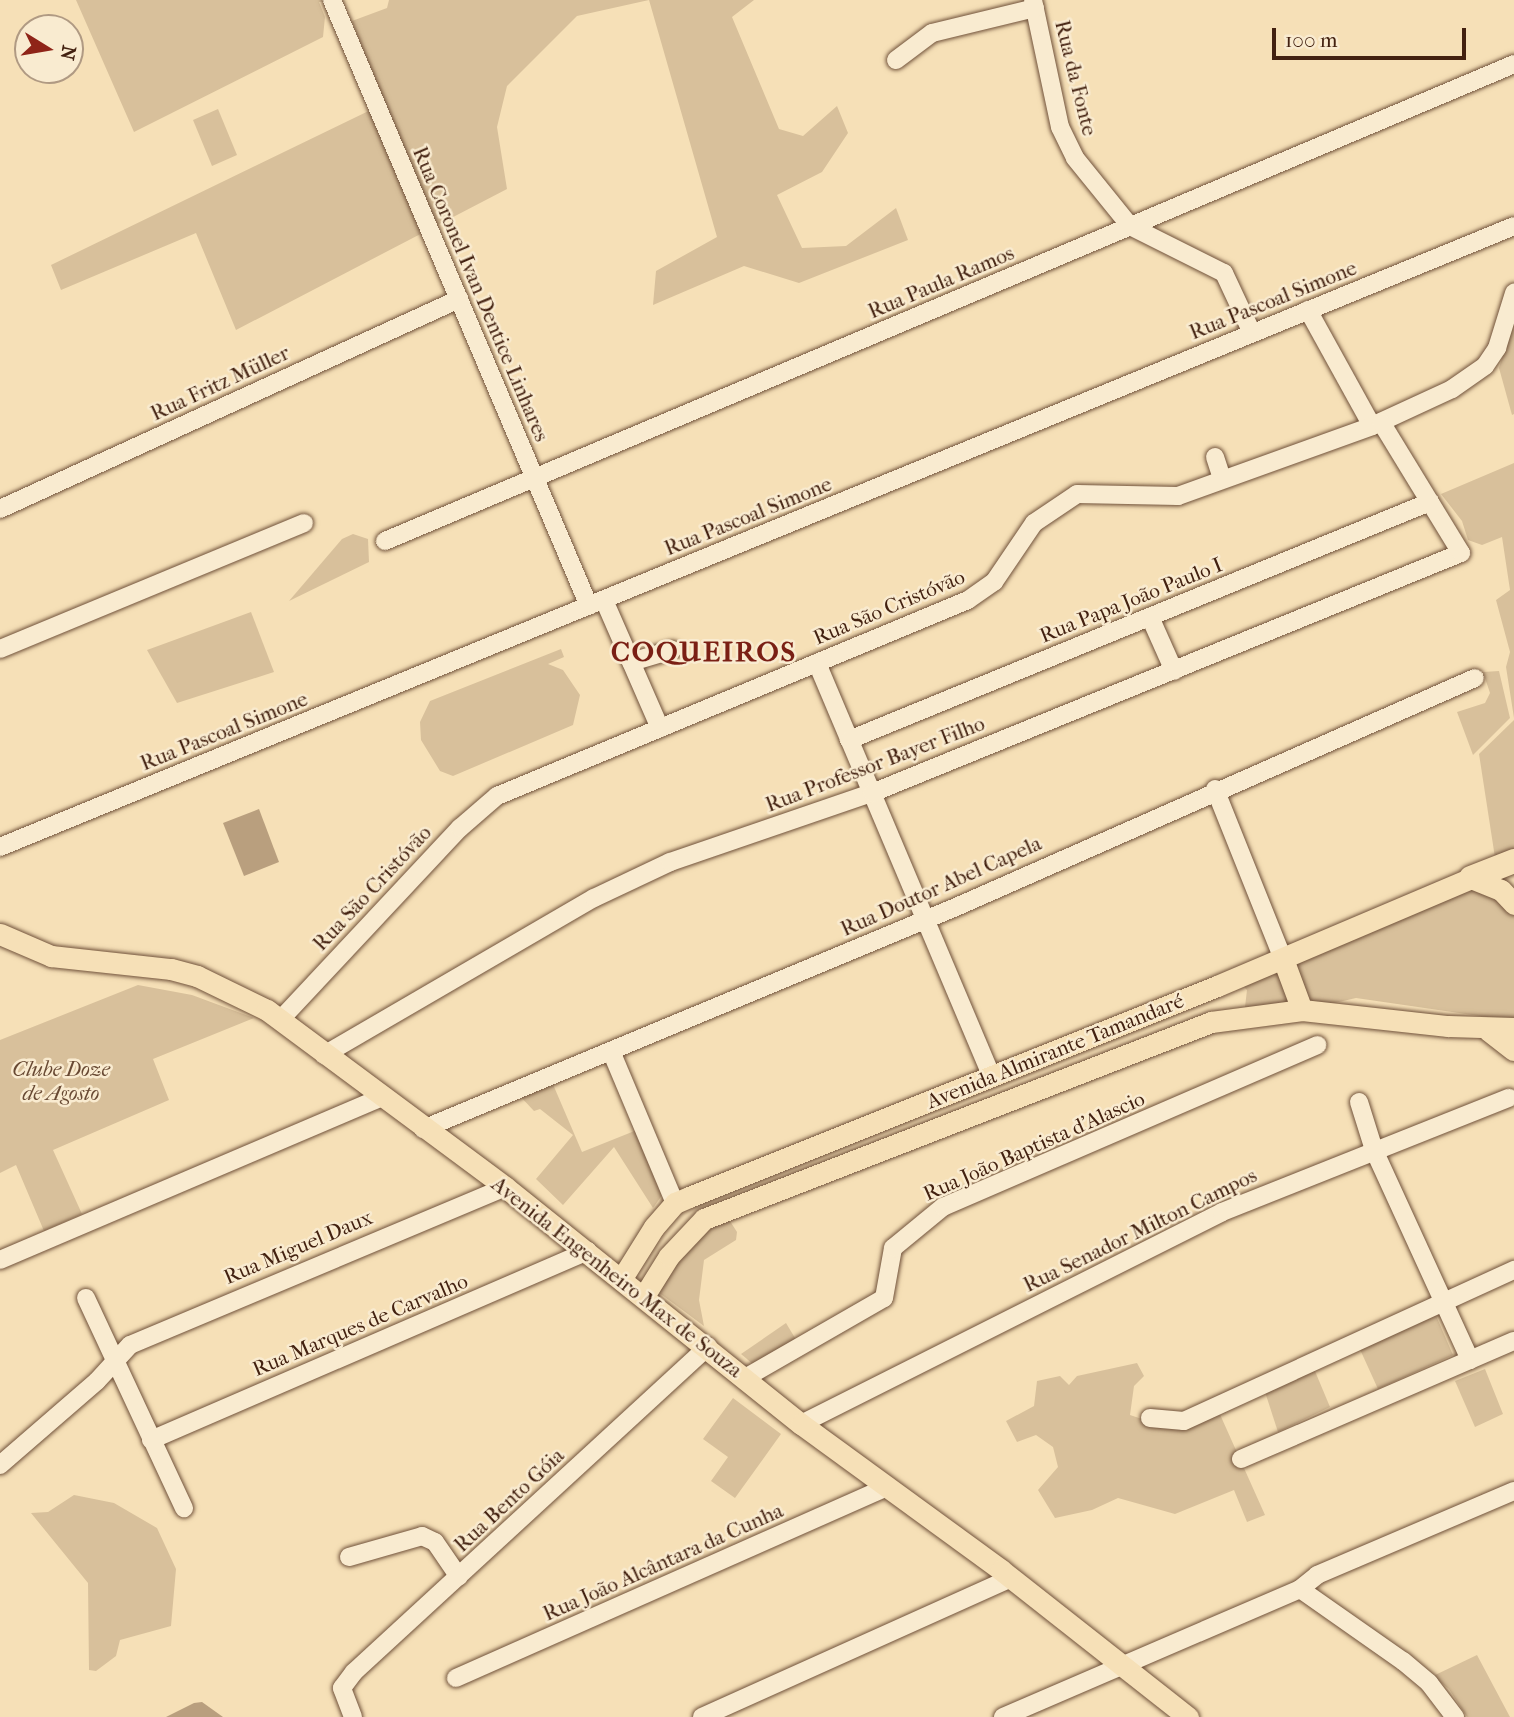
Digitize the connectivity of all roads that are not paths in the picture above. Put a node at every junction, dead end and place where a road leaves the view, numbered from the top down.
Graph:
1 (332, 0) edge
2 (1034, 4) edge
3 (896, 60) dead end
4 (1514, 64) edge
5 (1130, 226) junction
6 (1514, 226) edge
7 (1514, 293) edge
8 (459, 299) junction
9 (1308, 310) junction
10 (1252, 333) junction
11 (1377, 424) junction
12 (1215, 457) dead end
13 (534, 478) junction
14 (1222, 480) junction
15 (1430, 502) junction
16 (0, 509) edge
17 (304, 523) dead end
18 (386, 541) dead end
19 (596, 603) junction
20 (1150, 617) junction
21 (0, 649) edge
22 (672, 650) dead end
23 (631, 662) junction
24 (817, 663) junction
25 (1174, 671) junction
26 (1475, 678) dead end
27 (660, 728) junction
28 (849, 740) junction
29 (1215, 789) junction
30 (872, 793) junction
31 (0, 847) edge
32 (1514, 861) edge
33 (1471, 878) junction
34 (1514, 904) edge
35 (925, 920) junction
36 (0, 934) edge
37 (1283, 959) junction
38 (1217, 986) junction
39 (1302, 1010) junction
40 (1233, 1016) junction
41 (281, 1019) junction
42 (1502, 1029) edge
43 (1318, 1045) dead end
44 (1514, 1049) edge
45 (611, 1051) junction
46 (324, 1055) junction
47 (991, 1075) junction
48 (380, 1098) junction
49 (1509, 1098) dead end
50 (1359, 1102) dead end
51 (423, 1129) junction
52 (1374, 1150) junction
53 (505, 1186) junction
54 (676, 1203) junction
55 (692, 1227) junction
56 (588, 1251) junction
57 (0, 1260) edge
58 (1514, 1270) edge
59 (622, 1278) junction
60 (644, 1296) junction
61 (86, 1298) dead end
62 (1444, 1302) junction
63 (1514, 1341) edge
64 (708, 1347) junction
65 (115, 1360) junction
66 (1470, 1360) junction
67 (745, 1378) junction
68 (1150, 1418) dead end
69 (800, 1424) junction
70 (151, 1440) junction
71 (1241, 1459) dead end
72 (0, 1465) edge
73 (887, 1487) junction
74 (1512, 1496) edge
75 (184, 1508) dead end
76 (348, 1557) dead end
77 (459, 1577) junction
78 (1011, 1578) junction
79 (1300, 1589) junction
80 (1121, 1663) junction
81 (456, 1678) dead end
82 (354, 1717) edge
83 (702, 1717) edge
84 (1003, 1717) edge
85 (1188, 1717) edge
86 (1455, 1717) edge

1 - 8 street, Rua Coronel Ivan Dentice Linhares
2 - 3 street
2 - 5 street, Rua da Fonte
4 - 5 street, Rua Paula Ramos
5 - 10 street, Rua da Fonte
5 - 13 street, Rua Paula Ramos
6 - 9 street, Rua Pascoal Simone
7 - 11 street, Rua São Cristóvão
8 - 13 street, Rua Coronel Ivan Dentice Linhares
8 - 16 street, Rua Fritz Müller
9 - 10 street, Rua Pascoal Simone
9 - 11 street
10 - 19 street, Rua Pascoal Simone
11 - 14 street, Rua São Cristóvão
11 - 15 street
12 - 14 street
13 - 18 street, Rua Paula Ramos
13 - 19 street, Rua Coronel Ivan Dentice Linhares
14 - 24 street, Rua São Cristóvão
15 - 20 street, Rua Papa João Paulo I
15 - 25 street, Rua Professor Bayer Filho
17 - 21 street
19 - 23 street, Rua Coronel Ivan Dentice Linhares
19 - 31 street, Rua Pascoal Simone
20 - 25 street
20 - 28 street, Rua Papa João Paulo I
22 - 23 street
23 - 27 street, Rua Coronel Ivan Dentice Linhares
24 - 27 street, Rua São Cristóvão
24 - 28 street
25 - 30 street, Rua Professor Bayer Filho
26 - 29 street, Rua Doutor Abel Capela
27 - 41 street, Rua São Cristóvão
28 - 30 street
29 - 35 street, Rua Doutor Abel Capela
29 - 37 street
30 - 35 street
30 - 46 street, Rua Professor Bayer Filho
32 - 33 highway
33 - 34 main road
33 - 37 main road, Avenida Almirante Tamandaré
35 - 45 street, Rua Doutor Abel Capela
35 - 47 street
36 - 41 main road, Avenida Engenheiro Max de Souza
37 - 38 main road, Avenida Almirante Tamandaré
37 - 39 main road
38 - 40 main road
38 - 47 main road, Avenida Almirante Tamandaré
39 - 40 main road, Avenida Almirante Tamandaré
39 - 42 main road, Avenida Almirante Tamandaré
40 - 55 main road, Avenida Almirante Tamandaré
41 - 46 main road, Avenida Engenheiro Max de Souza
42 - 44 highway
43 - 67 street, Rua João Baptista d'Alascio
45 - 51 street, Rua Doutor Abel Capela
45 - 54 street
46 - 48 main road, Avenida Engenheiro Max de Souza
47 - 54 main road, Avenida Almirante Tamandaré
48 - 51 main road, Avenida Engenheiro Max de Souza
48 - 57 street
49 - 52 street, Rua Senador Milton Campos
50 - 52 street
51 - 53 main road, Avenida Engenheiro Max de Souza
52 - 62 street
52 - 69 street, Rua Senador Milton Campos
53 - 56 main road, Avenida Engenheiro Max de Souza
53 - 65 street, Rua Miguel Daux
54 - 55 main road
54 - 59 main road, Avenida Almirante Tamandaré
55 - 60 main road
56 - 59 main road, Avenida Engenheiro Max de Souza
56 - 70 street, Rua Marques de Carvalho
58 - 62 street
59 - 60 main road, Avenida Engenheiro Max de Souza
60 - 64 main road, Avenida Engenheiro Max de Souza
61 - 65 street
62 - 66 street
62 - 68 street
63 - 66 street
64 - 67 main road, Avenida Engenheiro Max de Souza
64 - 77 street, Rua Bento Góia
65 - 70 street
65 - 72 street, Rua Miguel Daux
66 - 71 street
67 - 69 main road, Avenida Engenheiro Max de Souza
69 - 73 main road, Avenida Engenheiro Max de Souza
70 - 75 street
73 - 78 main road, Avenida Engenheiro Max de Souza
73 - 81 street, Rua João Alcântara da Cunha
74 - 79 street
76 - 77 street
77 - 82 street, Rua Bento Góia
78 - 80 main road, Avenida Engenheiro Max de Souza
78 - 83 street
79 - 80 street
79 - 86 street
80 - 84 street
80 - 85 main road, Avenida Engenheiro Max de Souza

